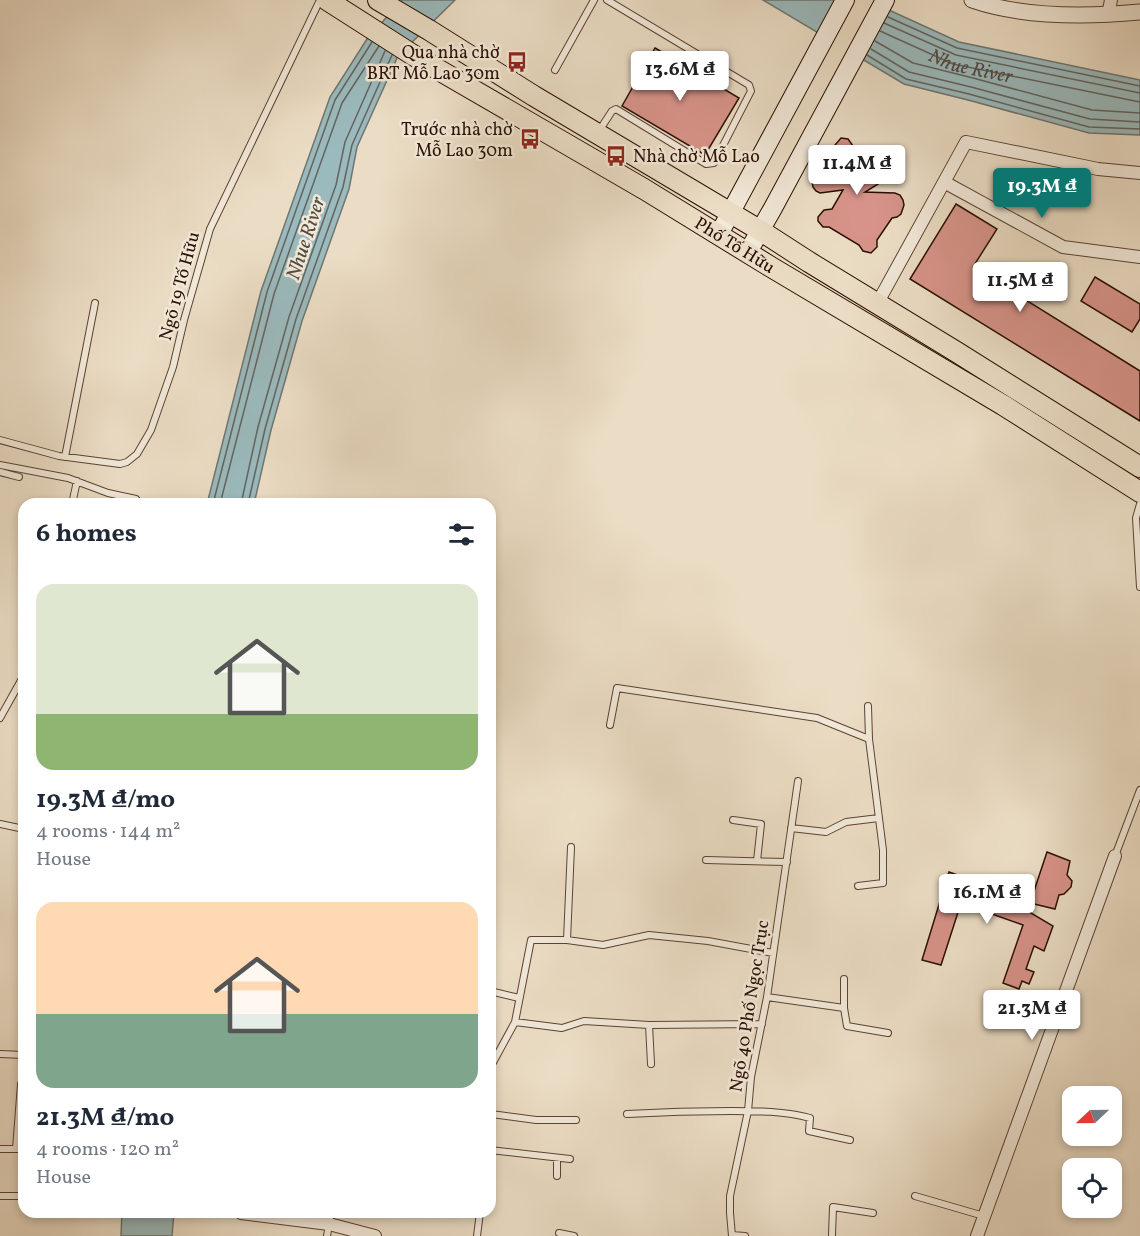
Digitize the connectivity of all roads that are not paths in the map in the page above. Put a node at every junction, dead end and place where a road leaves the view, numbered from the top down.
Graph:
1 (320, 0) edge
2 (327, 0) edge
3 (378, 0) edge
4 (594, 0) edge
5 (607, 0) edge
6 (844, 0) edge
7 (972, 0) edge
8 (884, 2) edge
9 (1109, 7) edge
10 (1140, 12) edge
11 (555, 70) dead end
12 (597, 134) junction
13 (1140, 173) edge
14 (944, 182) junction
15 (731, 213) junction
16 (760, 231) junction
17 (719, 234) junction
18 (748, 252) junction
19 (1140, 256) edge
20 (95, 303) dead end
21 (877, 304) junction
22 (955, 351) junction
23 (945, 370) junction
24 (0, 440) edge
25 (65, 457) junction
26 (0, 465) edge
27 (1140, 467) edge
28 (0, 472) edge
29 (19, 477) dead end
30 (76, 481) junction
31 (1140, 492) edge
32 (73, 498) edge
33 (131, 498) edge
34 (1140, 504) edge
35 (1140, 587) edge
36 (18, 686) edge
37 (868, 706) dead end
38 (0, 718) edge
39 (610, 725) dead end
40 (869, 739) junction
41 (798, 781) dead end
42 (1140, 790) edge
43 (879, 818) junction
44 (733, 820) dead end
45 (0, 824) edge
46 (18, 828) edge
47 (791, 828) junction
48 (571, 847) dead end
49 (1115, 856) joint
50 (706, 860) dead end
51 (757, 861) junction
52 (787, 862) junction
53 (858, 886) dead end
54 (567, 940) junction
55 (773, 953) junction
56 (844, 979) dead end
57 (496, 992) edge
58 (767, 997) junction
59 (519, 998) junction
60 (844, 1008) junction
61 (515, 1022) junction
62 (762, 1024) junction
63 (649, 1025) junction
64 (888, 1034) dead end
65 (0, 1054) edge
66 (18, 1055) edge
67 (496, 1057) edge
68 (651, 1064) dead end
69 (748, 1111) junction
70 (627, 1114) dead end
71 (496, 1116) edge
72 (576, 1120) dead end
73 (18, 1123) edge
74 (850, 1140) dead end
75 (0, 1149) edge
76 (16, 1149) joint
77 (496, 1151) edge
78 (557, 1159) junction
79 (570, 1159) dead end
80 (557, 1176) dead end
81 (0, 1196) edge
82 (18, 1196) edge
83 (915, 1196) dead end
84 (873, 1213) dead end
85 (984, 1216) junction
86 (280, 1218) edge
87 (479, 1218) edge
88 (329, 1224) edge
89 (559, 1233) dead end
90 (358, 1234) edge
91 (732, 1235) edge
92 (375, 1236) edge
93 (477, 1236) edge
94 (574, 1236) edge
95 (745, 1236) edge
96 (833, 1236) edge
97 (977, 1236) edge

1 - 25 lane, Ngõ 19 Tố Hữu
2 - 17 main road, Phố Tố Hữu
3 - 12 main road, Phố Tố Hữu
4 - 11 lane
5 - 12 lane
6 - 15 main road
7 - 9 street
8 - 16 main road
9 - 10 street
12 - 15 main road, Phố Tố Hữu
13 - 14 street
14 - 19 street
14 - 21 street
15 - 16 main road, Phố Tố Hữu
15 - 17 main road
16 - 18 main road
16 - 21 main road, Phố Tố Hữu
17 - 18 main road, Phố Tố Hữu
18 - 23 main road, Phố Tố Hữu
20 - 25 lane
21 - 22 main road, Phố Tố Hữu
22 - 23 main road
22 - 27 main road, Phố Tố Hữu
23 - 31 main road, Phố Tố Hữu
24 - 25 lane, Ngõ 19 Tố Hữu
26 - 30 lane
28 - 29 lane
30 - 32 lane
30 - 33 lane
34 - 35 lane
36 - 38 lane
37 - 40 lane
39 - 40 lane
40 - 43 lane
41 - 47 lane, Ngõ 40 Phố Ngọc Trục
42 - 49 lane
43 - 47 lane
43 - 53 lane
44 - 51 lane
45 - 46 lane
47 - 52 lane, Ngõ 40 Phố Ngọc Trục
48 - 54 lane
49 - 85 street
50 - 51 lane
51 - 52 lane
52 - 55 lane, Ngõ 40 Phố Ngọc Trục
54 - 55 lane
54 - 59 lane
55 - 58 lane, Ngõ 40 Phố Ngọc Trục
56 - 60 lane
57 - 59 lane
58 - 60 lane
58 - 62 lane, Ngõ 40 Phố Ngọc Trục
59 - 61 lane
60 - 64 lane
61 - 63 lane
61 - 67 lane
62 - 63 lane
62 - 69 lane, Ngõ 40 Phố Ngọc Trục
63 - 68 lane
65 - 66 lane
69 - 70 lane
69 - 74 lane
69 - 91 lane, Ngõ 40 Phố Ngọc Trục
71 - 72 lane
73 - 76 lane
75 - 76 lane
77 - 78 lane
78 - 79 lane
78 - 80 lane
81 - 82 lane
83 - 85 lane
84 - 96 lane
85 - 97 street
86 - 88 street
87 - 93 lane
88 - 90 street
89 - 94 lane
90 - 92 street
91 - 95 lane

